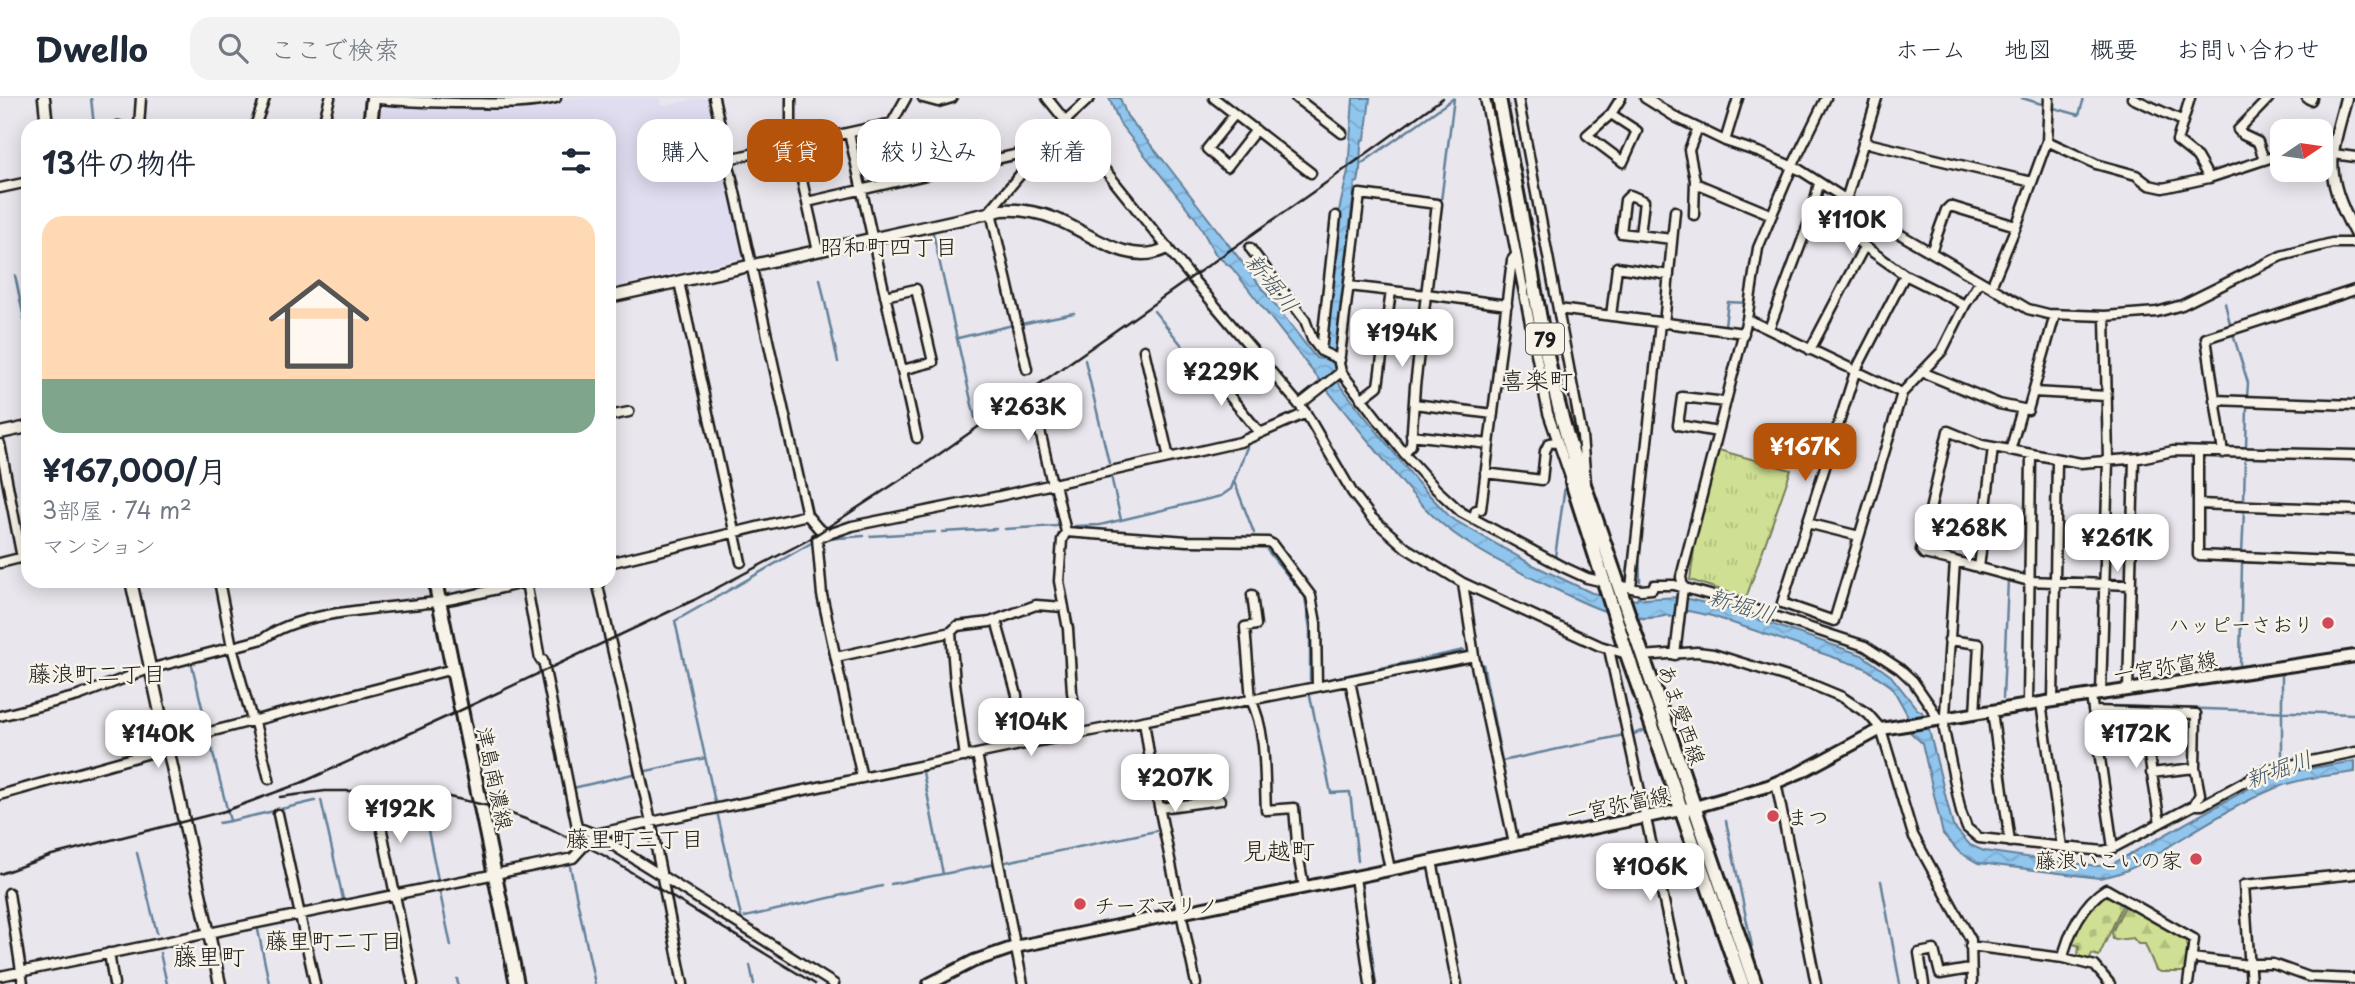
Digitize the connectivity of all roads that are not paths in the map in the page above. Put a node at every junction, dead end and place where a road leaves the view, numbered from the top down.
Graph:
1 (44, 98) edge
2 (141, 98) edge
3 (265, 98) edge
4 (330, 98) edge
5 (373, 98) edge
6 (556, 98) edge
7 (714, 98) edge
8 (791, 98) edge
9 (906, 98) edge
10 (923, 98) edge
11 (952, 98) edge
12 (1047, 98) edge
13 (1090, 98) edge
14 (1214, 98) edge
15 (1296, 98) edge
16 (1485, 98) edge
17 (1499, 98) edge
18 (1518, 98) edge
19 (1621, 98) edge
20 (1645, 98) edge
21 (1738, 98) edge
22 (1826, 98) edge
23 (1877, 98) edge
24 (2049, 98) edge
25 (2132, 98) edge
26 (2190, 98) edge
27 (2269, 98) edge
28 (2346, 98) edge
29 (1235, 114) junction
30 (1611, 114) junction
31 (46, 119) edge
32 (140, 119) edge
33 (258, 119) edge
34 (324, 119) edge
35 (371, 119) edge
36 (719, 119) edge
37 (790, 119) edge
38 (1065, 119) edge
39 (1067, 119) edge
40 (2183, 121) junction
41 (1698, 128) junction
42 (1256, 130) junction
43 (849, 133) junction
44 (1342, 133) dead end
45 (843, 134) edge
46 (1725, 141) junction
47 (2047, 141) junction
48 (1863, 142) junction
49 (2333, 150) edge
50 (1528, 151) junction
51 (2333, 154) edge
52 (1015, 155) edge
53 (1497, 157) junction
54 (2355, 157) edge
55 (2270, 158) edge
56 (2264, 160) junction
57 (1792, 167) junction
58 (1311, 173) dead end
59 (1111, 177) edge
60 (2209, 178) junction
61 (2333, 179) edge
62 (733, 180) edge
63 (803, 182) edge
64 (1015, 182) edge
65 (1695, 183) junction
66 (1819, 183) junction
67 (2032, 183) junction
68 (21, 184) edge
69 (0, 188) edge
70 (862, 190) junction
71 (1846, 200) junction
72 (807, 202) junction
73 (1675, 211) dead end
74 (990, 212) junction
75 (1694, 215) dead end
76 (1772, 215) junction
77 (1336, 216) dead end
78 (1811, 217) junction
79 (2016, 226) junction
80 (2355, 233) edge
81 (1640, 235) junction
82 (873, 239) junction
83 (1672, 240) junction
84 (2355, 243) edge
85 (1864, 247) junction
86 (1167, 248) junction
87 (1250, 248) dead end
88 (818, 251) junction
89 (1931, 252) junction
90 (1516, 254) junction
91 (753, 265) junction
92 (1670, 275) junction
93 (1905, 275) junction
94 (1980, 281) junction
95 (679, 282) junction
96 (1349, 286) junction
97 (1991, 287) junction
98 (2355, 290) edge
99 (1391, 291) junction
100 (1426, 295) junction
101 (616, 296) edge
102 (885, 296) junction
103 (1507, 303) junction
104 (1526, 305) junction
105 (1965, 305) junction
106 (1558, 309) junction
107 (2055, 314) junction
108 (1611, 316) junction
109 (2105, 316) junction
110 (1747, 319) junction
111 (1662, 323) junction
112 (1769, 329) junction
113 (1744, 333) junction
114 (1144, 350) dead end
115 (1810, 350) junction
116 (1321, 351) junction
117 (1338, 359) junction
118 (1205, 365) dead end
119 (1027, 369) dead end
120 (902, 370) junction
121 (1922, 372) junction
122 (1855, 373) junction
123 (1340, 374) junction
124 (2033, 392) junction
125 (1902, 393) junction
126 (1032, 395) dead end
127 (2106, 396) junction
128 (1361, 399) junction
129 (2214, 400) junction
130 (1726, 402) junction
131 (1413, 404) junction
132 (1299, 405) junction
133 (2355, 405) edge
134 (2022, 409) junction
135 (629, 412) dead end
136 (1306, 413) junction
137 (1493, 414) junction
138 (616, 415) edge
139 (21, 428) edge
140 (1718, 432) junction
141 (0, 433) edge
142 (1259, 433) junction
143 (1411, 435) junction
144 (917, 438) dead end
145 (1558, 442) junction
146 (0, 444) edge
147 (1489, 444) junction
148 (1993, 447) junction
149 (2010, 451) junction
150 (1404, 453) junction
151 (2198, 453) junction
152 (2223, 453) junction
153 (2031, 455) junction
154 (2355, 455) edge
155 (1573, 457) junction
156 (1168, 458) junction
157 (2134, 459) junction
158 (2057, 460) junction
159 (2108, 461) junction
160 (1485, 473) junction
161 (1572, 482) junction
162 (1054, 484) junction
163 (1586, 490) junction
164 (2198, 504) junction
165 (2355, 510) edge
166 (807, 515) junction
167 (1473, 519) junction
168 (1807, 523) junction
169 (734, 532) junction
170 (1066, 532) junction
171 (826, 533) junction
172 (1859, 536) junction
173 (21, 539) edge
174 (21, 558) edge
175 (616, 561) edge
176 (1955, 561) junction
177 (741, 562) dead end
178 (2355, 562) edge
179 (0, 563) edge
180 (1979, 568) junction
181 (2029, 581) junction
182 (2054, 582) junction
183 (1463, 583) junction
184 (2103, 584) junction
185 (2131, 584) junction
186 (1616, 586) junction
187 (1683, 587) junction
188 (132, 588) edge
189 (220, 588) edge
190 (436, 588) edge
191 (502, 588) edge
192 (530, 588) edge
193 (599, 588) edge
194 (1252, 595) dead end
195 (439, 602) junction
196 (1064, 607) junction
197 (996, 620) junction
198 (951, 632) junction
199 (1950, 640) junction
200 (232, 647) junction
201 (1609, 649) junction
202 (1627, 654) junction
203 (1675, 655) junction
204 (1474, 656) junction
205 (1642, 656) junction
206 (2355, 656) edge
207 (836, 657) junction
208 (149, 669) junction
209 (453, 669) junction
210 (1350, 681) junction
211 (1317, 687) junction
212 (2128, 690) junction
213 (2096, 695) junction
214 (1251, 700) junction
215 (2047, 702) junction
216 (2028, 705) junction
217 (1992, 711) junction
218 (2093, 711) junction
219 (2142, 713) junction
220 (1975, 714) junction
221 (0, 716) edge
222 (1938, 719) junction
223 (253, 720) junction
224 (1144, 721) junction
225 (1881, 730) junction
226 (1079, 734) junction
227 (167, 745) junction
228 (1020, 745) junction
229 (2355, 752) edge
230 (977, 754) junction
231 (965, 757) junction
232 (2195, 768) junction
233 (2151, 773) junction
234 (862, 778) junction
235 (269, 779) dead end
236 (1776, 782) junction
237 (0, 794) edge
238 (1220, 800) dead end
239 (376, 801) dead end
240 (2194, 805) junction
241 (1695, 807) junction
242 (1160, 808) junction
243 (1680, 809) junction
244 (278, 814) dead end
245 (1646, 816) junction
246 (650, 822) junction
247 (2160, 823) junction
248 (595, 835) junction
249 (2010, 842) junction
250 (1514, 844) junction
251 (2062, 847) junction
252 (2113, 848) junction
253 (1432, 861) junction
254 (1390, 869) junction
255 (2355, 874) edge
256 (496, 875) junction
257 (1355, 877) junction
258 (661, 878) junction
259 (1304, 887) junction
260 (9, 893) dead end
261 (395, 895) junction
262 (1180, 911) junction
263 (301, 915) junction
264 (209, 933) junction
265 (1970, 946) junction
266 (1015, 947) junction
267 (109, 953) junction
268 (2063, 958) junction
269 (2192, 958) junction
270 (2249, 964) junction
271 (1970, 969) junction
272 (22, 972) junction
273 (0, 976) edge
274 (2355, 979) edge
275 (23, 984) edge
276 (114, 984) edge
277 (220, 984) edge
278 (315, 984) edge
279 (413, 984) edge
280 (517, 984) edge
281 (683, 984) edge
282 (834, 984) edge
283 (929, 984) edge
284 (1023, 984) edge
285 (1196, 984) edge
286 (1370, 984) edge
287 (1457, 984) edge
288 (1682, 984) edge
289 (1742, 984) edge
290 (1755, 984) edge
291 (1816, 984) edge
292 (1924, 984) edge
293 (1972, 984) edge
294 (2110, 984) edge
295 (2188, 984) edge
296 (2252, 984) edge

1 - 31 street
2 - 32 street
3 - 33 street
4 - 34 street
5 - 6 street
5 - 35 main road
7 - 36 street
8 - 37 street
9 - 43 street
10 - 11 street
12 - 38 street
13 - 39 street
14 - 29 street
15 - 44 street
16 - 53 street
17 - 155 main road, あま愛西線 / 79, bridge
18 - 50 street
19 - 30 street
20 - 41 street
21 - 46 street
22 - 57 street
23 - 48 street
24 - 47 street
25 - 40 street
26 - 40 street
27 - 56 street
28 - 49 street
29 - 42 street
29 - 42 street
30 - 30 street
40 - 60 street
41 - 46 street
41 - 65 street
42 - 58 street
43 - 45 street
43 - 70 street
46 - 57 street
47 - 60 street
47 - 67 street
48 - 67 street
48 - 71 street
50 - 53 street
50 - 106 street
51 - 54 street
52 - 70 street
53 - 90 street
55 - 56 street
56 - 60 street
57 - 66 street
57 - 76 street
59 - 86 street
61 - 80 street
62 - 91 street
63 - 72 street
64 - 74 street
65 - 75 street
65 - 76 street
66 - 71 street
66 - 78 street
67 - 79 street
68 - 69 street
70 - 72 street
70 - 82 street
71 - 89 street
72 - 88 street
73 - 83 street
74 - 82 street
74 - 86 street
74 - 119 street
76 - 110 street
77 - 116 street
78 - 85 street
78 - 112 street
79 - 89 street
79 - 97 street
81 - 81 street
81 - 83 street
82 - 88 street
82 - 102 street
83 - 92 street
84 - 109 street
85 - 93 street
85 - 115 street
86 - 132 street
87 - 116 street
88 - 91 street
89 - 94 street
90 - 103 street
90 - 104 street
91 - 95 street
91 - 166 street
92 - 108 street
92 - 111 street
93 - 105 street
93 - 122 street
94 - 97 street
94 - 105 street
95 - 101 street
95 - 169 street
96 - 99 street
96 - 100 street
96 - 117 street
97 - 107 street
98 - 129 street
99 - 100 street
99 - 128 street
100 - 103 street
100 - 131 street
102 - 120 street
102 - 120 street
103 - 104 street
103 - 137 street
104 - 145 street
105 - 121 street
106 - 108 street
106 - 163 street
107 - 109 street
107 - 124 street
108 - 111 street
109 - 127 street
110 - 112 street
110 - 113 street
111 - 113 street
111 - 186 street
112 - 115 street
113 - 130 street
114 - 156 street
115 - 122 street
116 - 117 street
117 - 123 street
118 - 142 street
120 - 144 street
121 - 125 street
121 - 134 street
122 - 125 street
122 - 168 street
123 - 128 street
123 - 132 street
124 - 127 street
124 - 134 street
125 - 172 street
126 - 162 street
127 - 159 street
128 - 150 street
129 - 133 street
129 - 152 street
130 - 140 street
130 - 140 street
131 - 137 street
131 - 143 street
132 - 136 street
134 - 149 street
135 - 138 street
136 - 142 street
136 - 183 street
137 - 147 street
139 - 141 street
140 - 187 street
142 - 156 street
143 - 147 street
143 - 150 street
145 - 160 street
145 - 161 street
146 - 173 street
147 - 160 street
148 - 149 street
148 - 176 street
148 - 180 street
149 - 153 street
150 - 167 street
151 - 152 street
151 - 157 street
151 - 164 street
152 - 154 street
153 - 158 street
153 - 181 street
155 - 161 main road, あま愛西線 / 79
155 - 163 main road, あま愛西線 / 79
156 - 162 street
157 - 159 street
157 - 185 street
158 - 159 street
158 - 182 street
159 - 184 street
160 - 167 street
161 - 186 main road, あま愛西線 / 79
162 - 170 street
162 - 171 street
163 - 186 main road, あま愛西線 / 79
164 - 165 street
164 - 178 street
166 - 169 street
166 - 171 street
167 - 186 street
168 - 172 street
168 - 172 street
169 - 175 street
169 - 177 street
170 - 196 street
170 - 211 street
171 - 207 street
174 - 179 street
176 - 180 street
176 - 199 street
180 - 181 street
181 - 182 street
181 - 216 street
182 - 184 street
182 - 215 street
183 - 201 street
183 - 204 street
184 - 185 street
184 - 213 street
185 - 212 street
186 - 187 street
186 - 202 main road, あま愛西線 / 79
186 - 205 main road, あま愛西線 / 79
187 - 203 street
187 - 222 street
188 - 208 street
189 - 200 street
190 - 195 main road, 津島南濃線
191 - 195 street
192 - 248 street
193 - 246 street
194 - 214 street
195 - 200 street
195 - 209 main road, 津島南濃線
196 - 197 street
196 - 226 street
197 - 198 street
197 - 228 street
198 - 207 street
198 - 231 street
199 - 220 street
199 - 222 street
200 - 208 street
200 - 223 street
201 - 202 street
201 - 245 street
202 - 243 main road, あま愛西線 / 79
203 - 205 street
203 - 225 street
204 - 210 street
204 - 250 street
205 - 241 main road, あま愛西線 / 79
206 - 212 main road, 一宮弥富線
207 - 234 street
208 - 221 street
208 - 227 street
209 - 223 street
209 - 256 main road, 津島南濃線
210 - 211 street
210 - 254 street
211 - 214 street
212 - 213 main road, 一宮弥富線
213 - 215 main road, 一宮弥富線
213 - 218 street
214 - 224 street
214 - 259 street
215 - 216 main road, 一宮弥富線
215 - 251 street
216 - 217 main road, 一宮弥富線
217 - 220 main road, 一宮弥富線
217 - 249 street
218 - 219 street
218 - 252 street
219 - 232 street
219 - 233 street
220 - 222 main road, 一宮弥富線
222 - 225 main road, 一宮弥富線
222 - 249 street
223 - 227 street
223 - 235 street
224 - 226 street
224 - 242 street
225 - 236 main road, 一宮弥富線
225 - 265 street
226 - 228 street
227 - 237 street
227 - 264 street
228 - 230 street
229 - 240 street
230 - 231 street
230 - 266 street
231 - 234 street
232 - 233 street
232 - 240 street
233 - 247 street
234 - 246 street
236 - 241 main road, 一宮弥富線
236 - 291 street
238 - 242 street
239 - 261 street
240 - 247 street
241 - 243 main road, 一宮弥富線
241 - 290 main road, あま愛西線 / 79
242 - 262 street
243 - 245 main road, 一宮弥富線
243 - 289 main road, あま愛西線 / 79
244 - 263 street
245 - 250 main road, 一宮弥富線
245 - 288 street
246 - 248 street
246 - 258 street
247 - 252 street
248 - 256 street
248 - 258 street
249 - 251 street
250 - 253 main road, 一宮弥富線
251 - 252 street
253 - 254 main road, 一宮弥富線
253 - 287 street
254 - 257 main road, 一宮弥富線
255 - 270 street
256 - 261 street
256 - 280 main road, 津島南濃線
257 - 259 main road, 一宮弥富線
257 - 286 street
258 - 281 street
258 - 282 street
259 - 262 main road, 一宮弥富線
260 - 272 street
261 - 263 street
261 - 279 street
262 - 266 main road, 一宮弥富線
262 - 285 street
263 - 264 street
263 - 278 street
264 - 267 street
264 - 277 street
265 - 268 street
265 - 271 street
266 - 283 main road, 一宮弥富線
266 - 284 street
267 - 272 street
267 - 276 street
268 - 269 street
268 - 294 street
269 - 270 street
269 - 295 street
270 - 274 street
270 - 296 street
271 - 292 street
271 - 293 street
272 - 273 street
272 - 275 street

